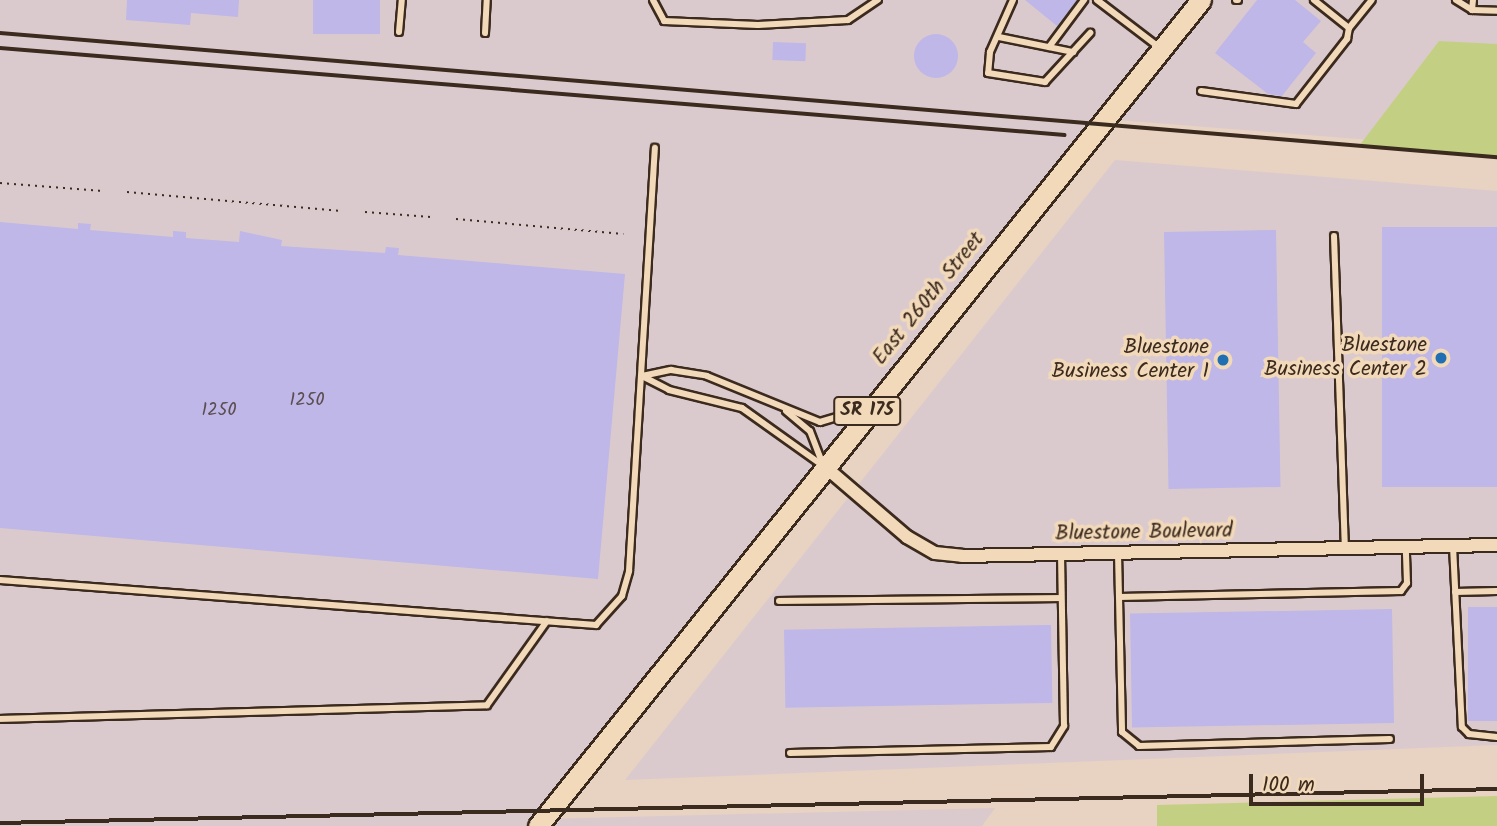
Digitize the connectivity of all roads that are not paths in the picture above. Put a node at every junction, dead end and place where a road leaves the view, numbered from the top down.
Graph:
1 (402, 0) edge
2 (487, 0) edge
3 (653, 0) edge
4 (878, 0) edge
5 (1013, 0) edge
6 (1084, 0) edge
7 (1097, 0) edge
8 (1201, 0) edge
9 (1314, 0) edge
10 (1372, 0) edge
11 (1456, 0) edge
12 (1473, 0) edge
13 (1472, 10) junction
14 (1497, 10) edge
15 (1349, 28) junction
16 (399, 32) dead end
17 (485, 33) dead end
18 (1090, 33) dead end
19 (999, 37) junction
20 (1049, 47) junction
21 (1161, 49) junction
22 (1073, 52) junction
23 (1201, 91) dead end
24 (655, 148) dead end
25 (1334, 236) dead end
26 (642, 376) junction
27 (776, 403) junction
28 (873, 405) junction
29 (823, 465) junction
30 (1497, 545) edge
31 (1453, 546) junction
32 (1406, 547) junction
33 (1345, 548) junction
34 (1118, 553) junction
35 (1061, 554) junction
36 (0, 580) edge
37 (1497, 591) edge
38 (1455, 592) junction
39 (1119, 597) junction
40 (1061, 598) junction
41 (779, 601) dead end
42 (547, 621) junction
43 (0, 719) edge
44 (1497, 737) edge
45 (1390, 739) dead end
46 (790, 753) dead end
47 (538, 826) edge

1 - 16 lane
2 - 17 lane
3 - 4 lane
5 - 19 lane
6 - 20 lane
7 - 21 lane
8 - 21 main road, East 260th Street / SR 175
9 - 15 lane
10 - 15 lane
11 - 13 lane
12 - 13 lane
13 - 14 lane
15 - 23 lane
18 - 22 lane
19 - 20 lane
19 - 22 lane
20 - 22 lane
21 - 28 main road, East 260th Street / SR 175
24 - 26 lane
25 - 33 lane
26 - 27 lane
26 - 29 lane
26 - 42 lane
27 - 28 lane
27 - 29 lane
28 - 29 main road, East 260th Street / SR 175
29 - 35 street, Bluestone Boulevard
29 - 47 main road, East 260th Street / SR 175
30 - 31 street, Bluestone Boulevard
31 - 32 street, Bluestone Boulevard
31 - 38 lane
32 - 33 street, Bluestone Boulevard
32 - 39 lane
33 - 34 street, Bluestone Boulevard
34 - 35 street, Bluestone Boulevard
34 - 39 lane
35 - 40 lane
36 - 42 lane
37 - 38 lane
38 - 44 lane
39 - 45 lane
40 - 41 lane
40 - 46 lane
42 - 43 lane

